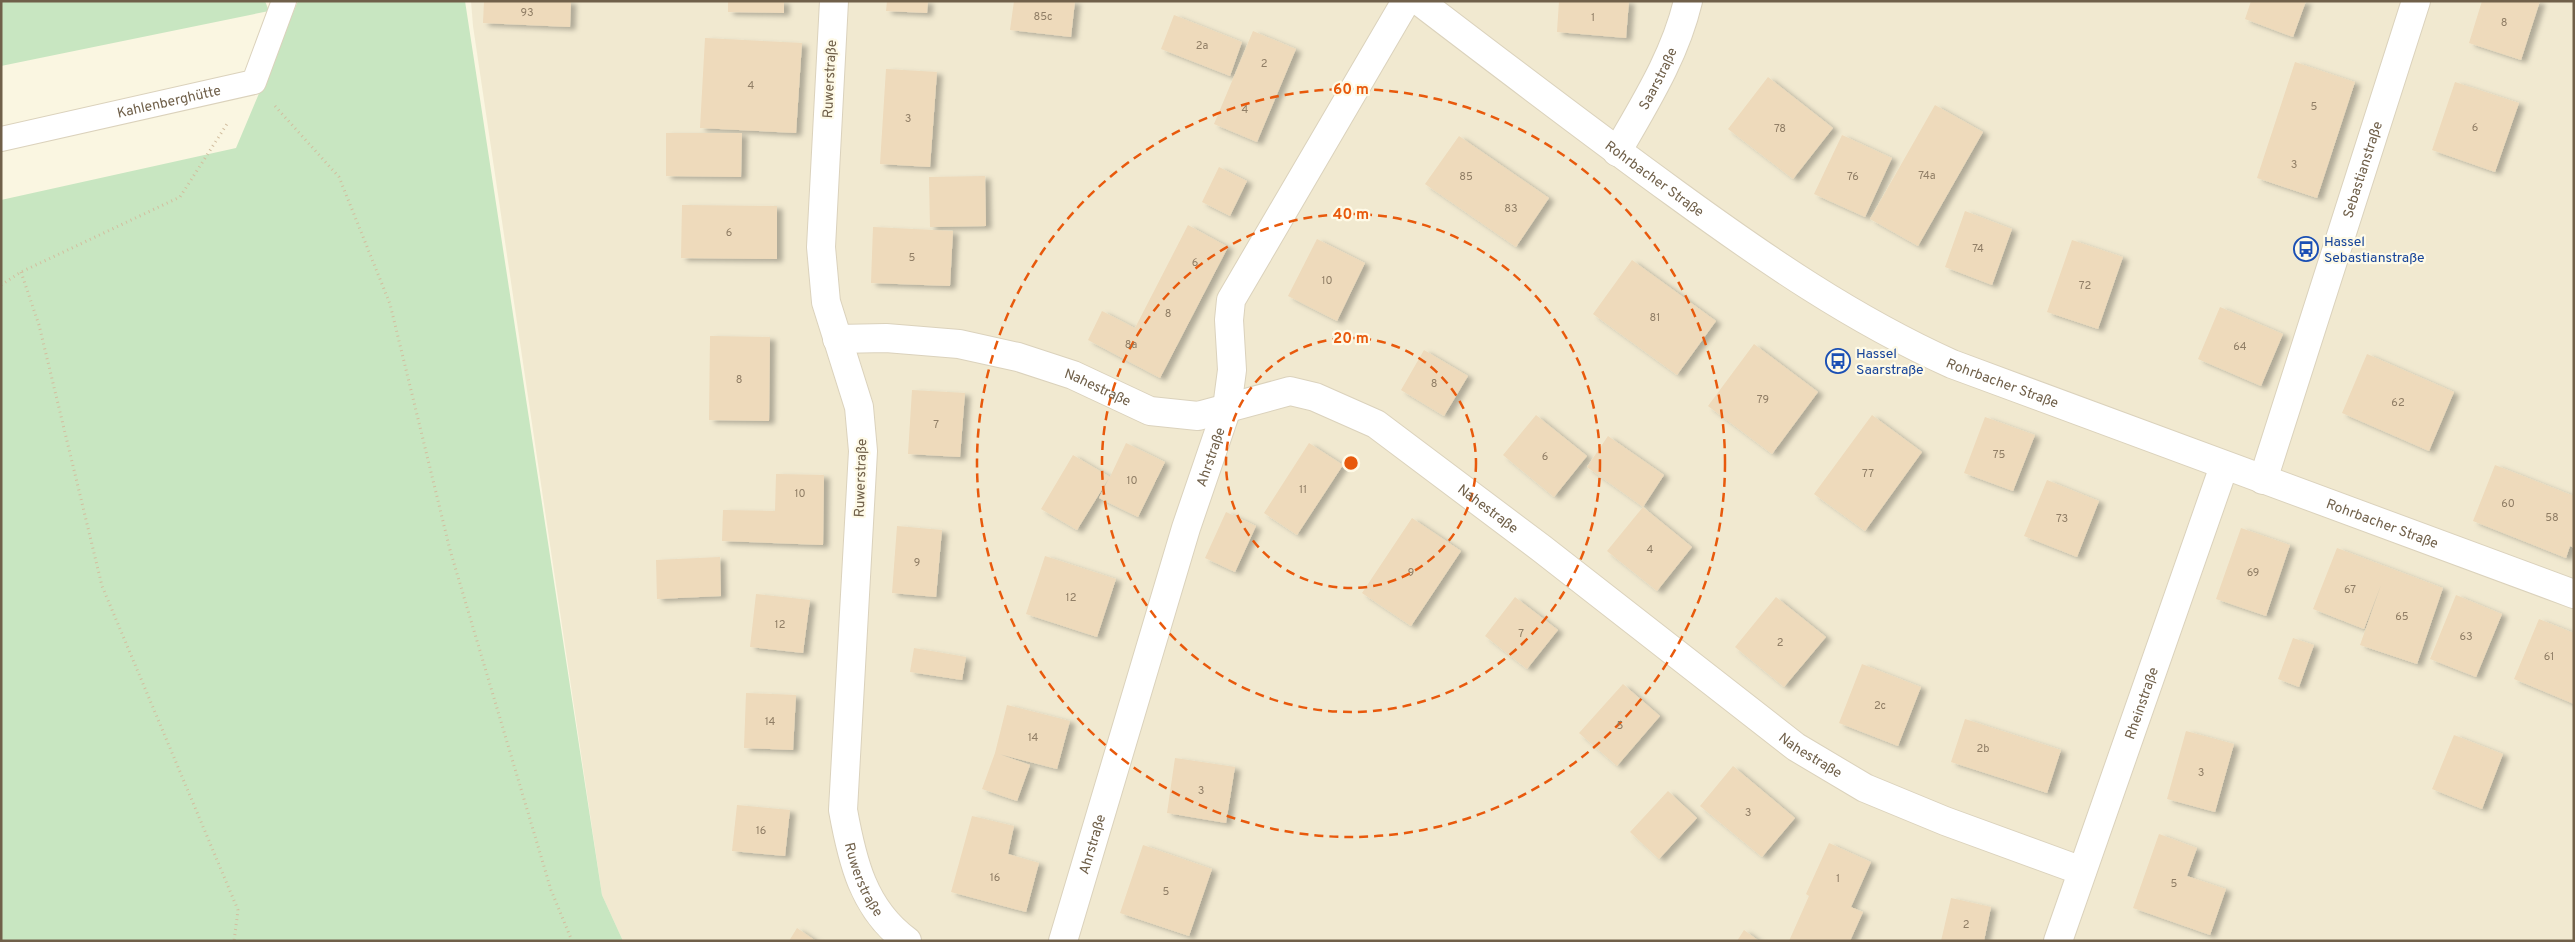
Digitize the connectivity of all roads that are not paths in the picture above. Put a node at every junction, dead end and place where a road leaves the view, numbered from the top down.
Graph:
1 (284, 1) edge
2 (834, 1) edge
3 (1406, 1) edge
4 (1419, 1) edge
5 (1688, 1) edge
6 (2416, 1) edge
7 (1, 138) edge
8 (1617, 152) junction
9 (838, 339) junction
10 (1227, 408) junction
11 (2224, 466) junction
12 (2263, 480) junction
13 (2574, 594) edge
14 (2082, 871) junction
15 (907, 941) edge
16 (1063, 941) edge
17 (2058, 941) edge

1 - 7 lane, Kahlenberghütte
2 - 9 street, Ruwerstraße
3 - 10 street, Ahrstraße
4 - 8 street, Rohrbacher Straße
5 - 8 street, Saarstraße
6 - 12 street, Sebastianstraße
8 - 11 street, Rohrbacher Straße
9 - 10 street, Nahestraße
9 - 15 street, Ruwerstraße
10 - 14 street, Nahestraße
10 - 16 street, Ahrstraße
11 - 12 street, Rohrbacher Straße
11 - 14 street, Rheinstraße
12 - 13 street, Rohrbacher Straße
14 - 17 street, Rheinstraße

